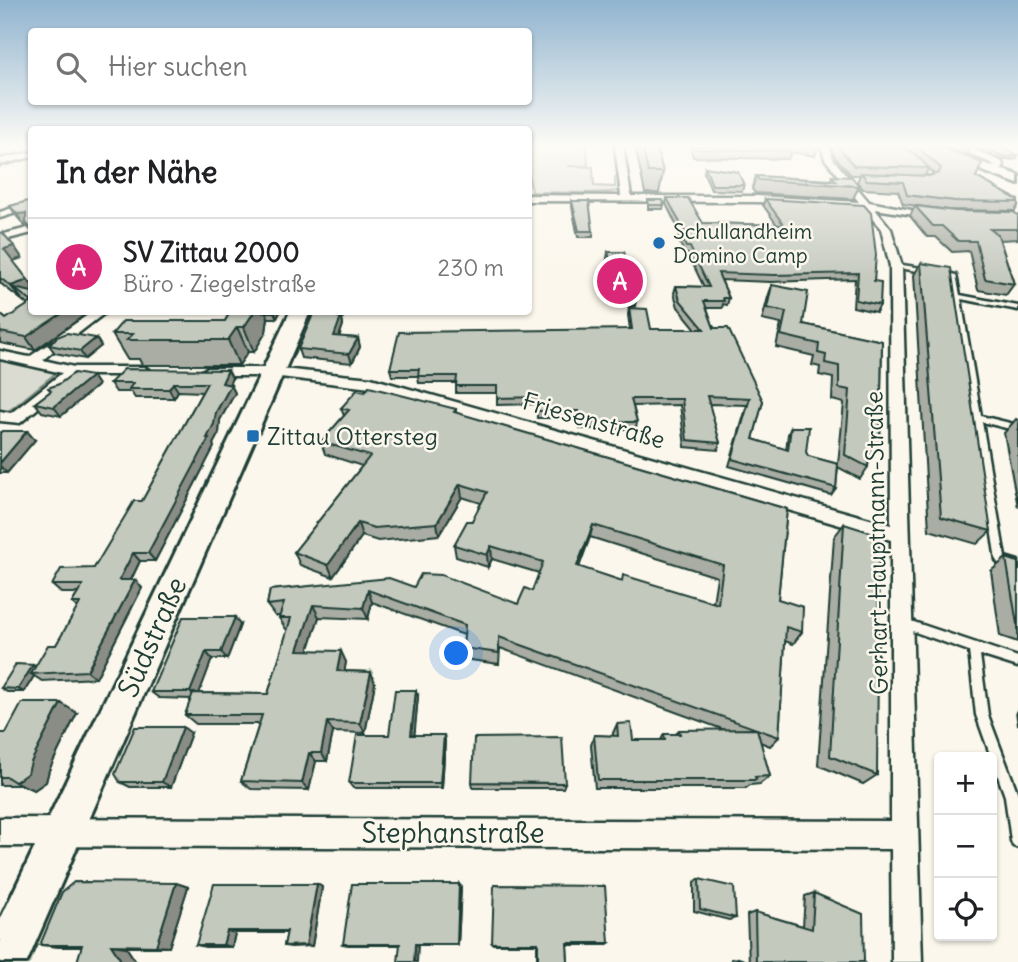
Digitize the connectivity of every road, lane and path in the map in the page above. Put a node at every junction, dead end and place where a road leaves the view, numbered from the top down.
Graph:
1 (625, 191) edge
2 (860, 191) edge
3 (626, 197) junction
4 (532, 198) edge
5 (869, 205) junction
6 (28, 206) edge
7 (0, 215) edge
8 (949, 216) edge
9 (28, 231) edge
10 (16, 234) junction
11 (0, 238) edge
12 (896, 266) junction
13 (957, 296) junction
14 (1018, 307) edge
15 (96, 315) edge
16 (299, 315) edge
17 (0, 355) edge
18 (31, 362) junction
19 (74, 371) junction
20 (153, 371) edge
21 (193, 372) edge
22 (271, 372) junction
23 (7, 418) edge
24 (978, 418) junction
25 (1018, 428) edge
26 (0, 432) edge
27 (899, 535) junction
28 (1018, 565) edge
29 (900, 622) junction
30 (974, 647) junction
31 (1018, 662) edge
32 (0, 832) edge
33 (63, 832) junction
34 (905, 835) junction
35 (1018, 841) edge
36 (4, 962) edge
37 (907, 962) edge

1 - 3 street
2 - 5 street, Gerhart-Hauptmann-Straße
3 - 4 street
3 - 5 street
5 - 8 street
5 - 12 street, Gerhart-Hauptmann-Straße
6 - 7 street
7 - 10 street
9 - 10 street
10 - 11 street
12 - 13 lane
12 - 27 street, Gerhart-Hauptmann-Straße
13 - 14 lane
13 - 24 lane
15 - 18 street
16 - 22 main road, Südstraße
17 - 18 street
18 - 19 street
19 - 20 street
19 - 23 street
21 - 22 street, Friesenstraße
22 - 27 street, Friesenstraße
22 - 33 main road, Südstraße
23 - 26 street
24 - 25 lane
24 - 28 lane
27 - 29 street, Gerhart-Hauptmann-Straße
29 - 30 lane
29 - 34 street, Gerhart-Hauptmann-Straße
30 - 31 lane
30 - 35 lane
32 - 33 street, Stephanstraße
33 - 34 street, Stephanstraße
33 - 36 main road, Südstraße
34 - 37 street, Gerhart-Hauptmann-Straße

